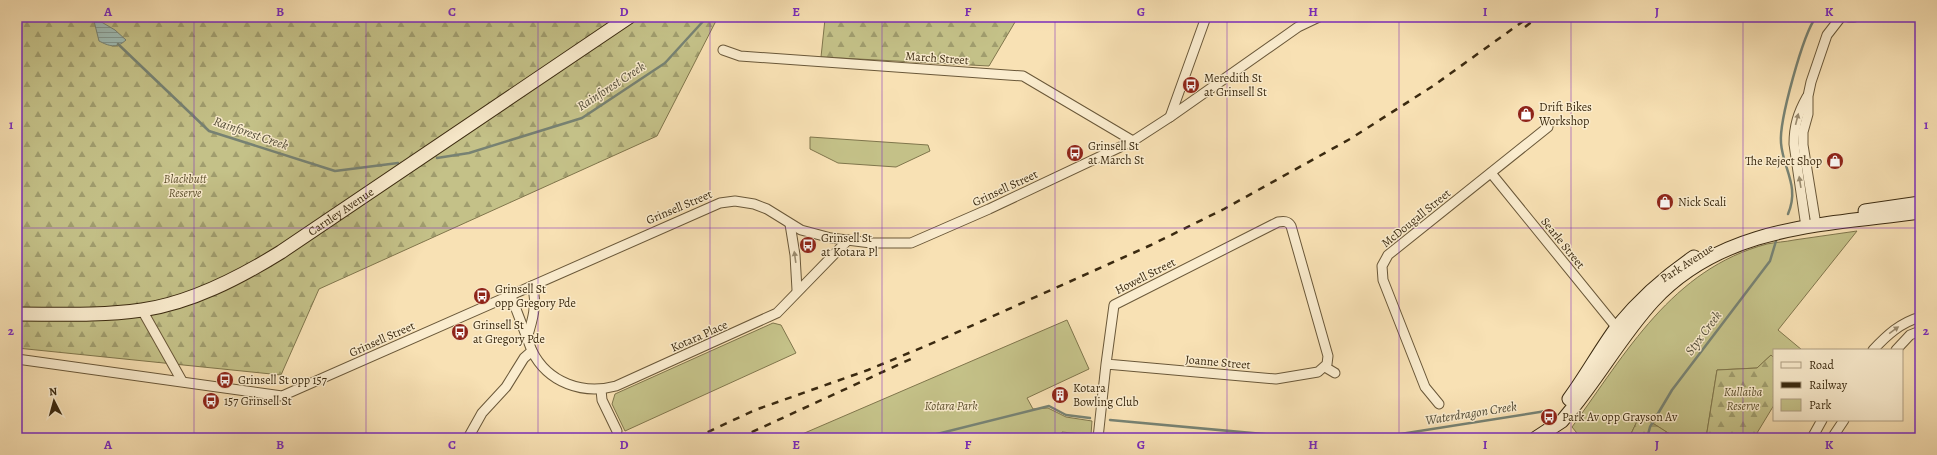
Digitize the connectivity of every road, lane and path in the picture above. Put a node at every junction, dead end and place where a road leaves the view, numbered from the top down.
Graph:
1 (629, 17) edge
2 (1206, 17) edge
3 (1319, 17) edge
4 (1841, 17) edge
5 (1849, 17) edge
6 (1854, 17) edge
7 (723, 50) dead end
8 (1170, 117) junction
9 (1548, 126) dead end
10 (1134, 141) junction
11 (1491, 173) junction
12 (1920, 203) edge
13 (1920, 212) edge
14 (1810, 222) junction
15 (790, 224) junction
16 (1767, 230) junction
17 (848, 240) junction
18 (532, 286) junction
19 (797, 290) junction
20 (1662, 292) junction
21 (511, 296) junction
22 (142, 310) junction
23 (17, 314) edge
24 (1920, 317) edge
25 (1617, 328) junction
26 (1920, 331) edge
27 (527, 338) junction
28 (1874, 349) edge
29 (1897, 349) edge
30 (532, 351) junction
31 (17, 359) edge
32 (1106, 364) junction
33 (1326, 367) junction
34 (1335, 373) dead end
35 (182, 381) junction
36 (1593, 381) junction
37 (601, 390) junction
38 (1439, 404) dead end
39 (1821, 421) edge
40 (1843, 421) edge
41 (1547, 429) junction
42 (617, 431) dead end
43 (468, 438) edge
44 (1098, 438) edge
45 (1536, 438) edge
46 (1812, 438) edge
47 (1832, 438) edge

1 - 22 main road, Carnley Avenue
2 - 8 street
3 - 8 street, Grinsell Street
4 - 14 street
5 - 6 street
7 - 10 street, March Street
8 - 10 street, Grinsell Street
9 - 11 street, McDougall Street
10 - 17 street, Grinsell Street
11 - 25 street, Searle Street
11 - 38 street, McDougall Street
12 - 14 main road, Park Avenue
13 - 14 main road, Park Avenue
14 - 16 main road, Park Avenue
15 - 17 street, Grinsell Street
15 - 18 street, Grinsell Street
19 -> 15 street
16 - 20 main road, Park Avenue
16 - 25 main road, Park Avenue
17 - 19 street, Kotara Place
18 - 21 street, Grinsell Street
18 - 27 street
19 - 37 street, Kotara Place
20 - 25 main road
20 - 36 main road, Park Avenue
21 - 27 street, Kotara Place
21 - 35 street, Grinsell Street
22 - 23 main road, Carnley Avenue
22 - 35 street
28 -> 24 street
25 - 36 main road
25 - 41 main road, Park Avenue
26 - 29 street
27 - 30 street, Kotara Place
30 - 37 street, Kotara Place
30 - 43 street
31 - 35 street, Grinsell Street
32 - 33 street, Joanne Street
32 - 33 street, Howell Street
32 - 44 street, Howell Street
33 - 34 street
36 - 41 main road, Park Avenue
37 - 42 street
39 - 46 street
40 - 47 street
41 - 45 main road, Park Avenue

